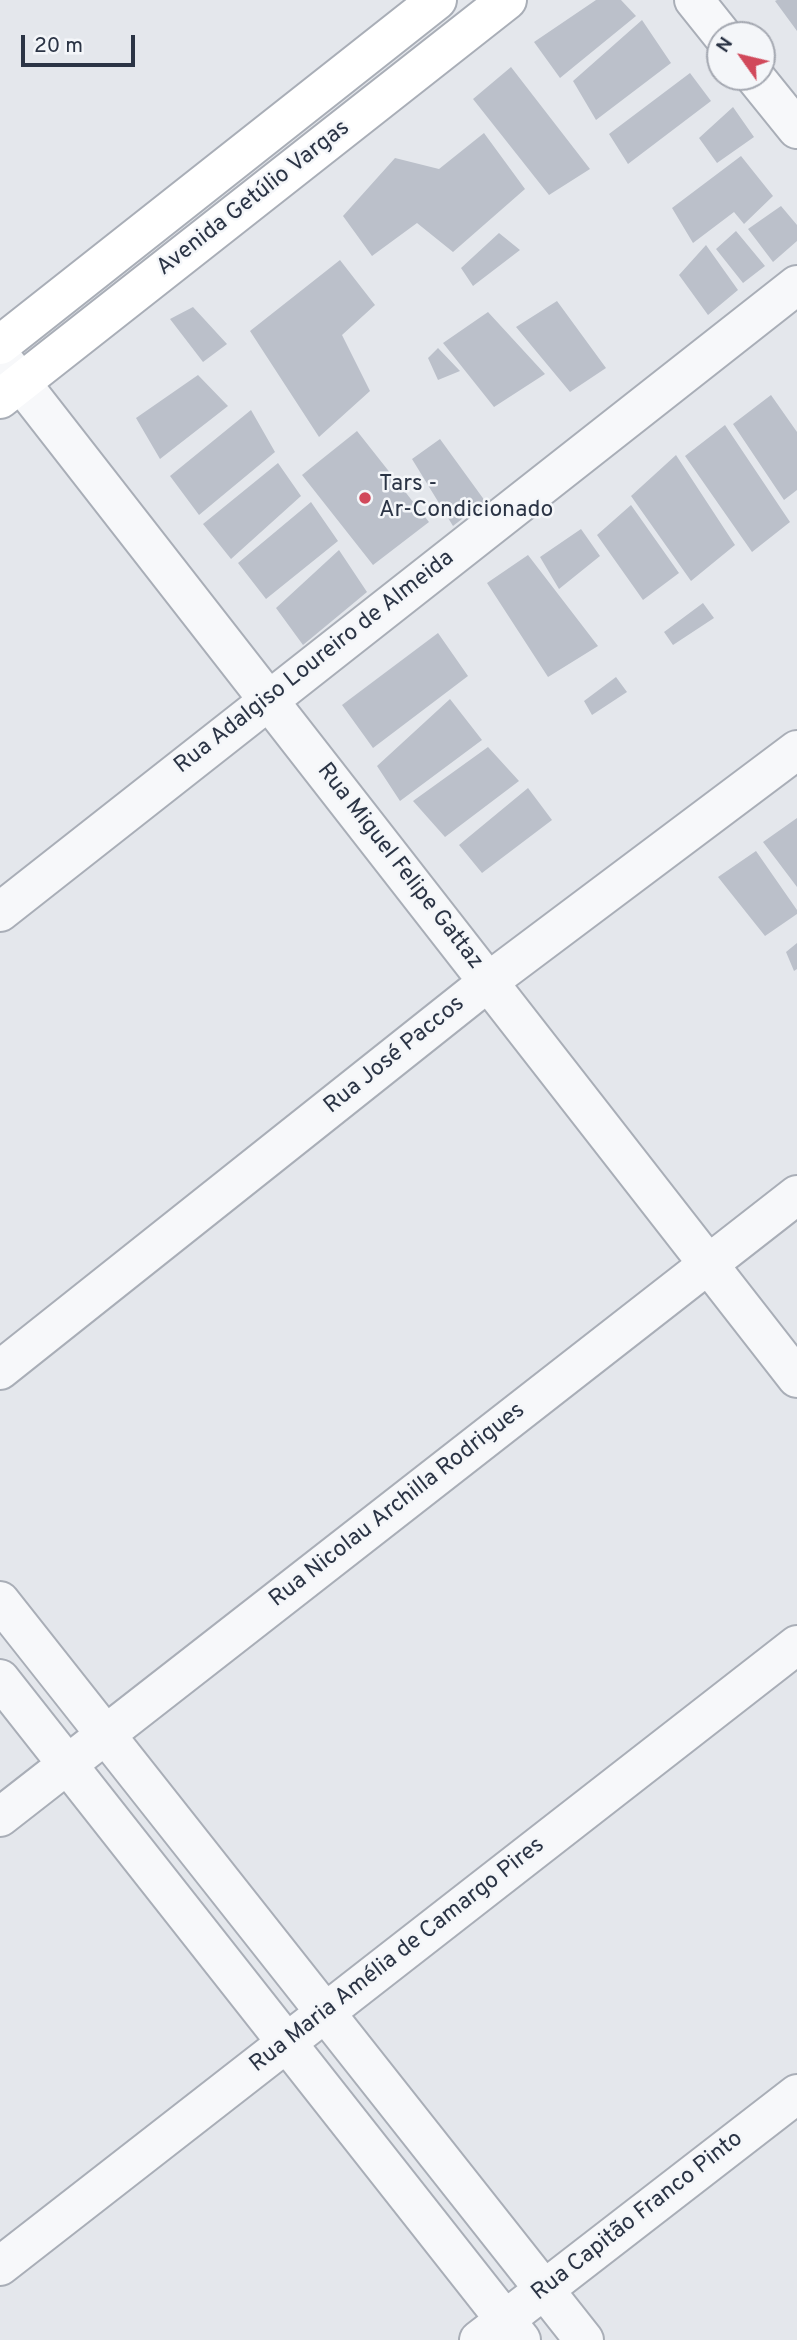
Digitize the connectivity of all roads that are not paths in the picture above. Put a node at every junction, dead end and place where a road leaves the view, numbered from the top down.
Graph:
1 (437, 0) edge
2 (507, 0) edge
3 (694, 0) edge
4 (711, 21) edge
5 (766, 91) edge
6 (797, 129) edge
7 (797, 285) edge
8 (0, 345) edge
9 (7, 379) edge
10 (268, 699) junction
11 (797, 750) edge
12 (0, 912) edge
13 (488, 982) junction
14 (797, 1195) edge
15 (708, 1264) junction
16 (0, 1370) edge
17 (797, 1378) edge
18 (0, 1601) edge
19 (797, 1645) edge
20 (0, 1679) edge
21 (105, 1735) junction
22 (68, 1765) junction
23 (0, 1817) edge
24 (326, 2012) junction
25 (286, 2044) junction
26 (797, 2094) edge
27 (0, 2266) edge
28 (544, 2290) junction
29 (502, 2334) edge
30 (584, 2340) edge

1 - 8 street, Avenida Getúlio Vargas
2 - 9 street, Avenida Getúlio Vargas
3 - 4 street
5 - 6 street
7 - 10 street, Rua Adalgiso Loureiro de Almeida
9 - 10 street, Rua Miguel Felipe Gattaz
10 - 12 street, Rua Adalgiso Loureiro de Almeida
10 - 13 street, Rua Miguel Felipe Gattaz
11 - 13 street, Rua José Paccos
13 - 15 street, Rua Miguel Felipe Gattaz
13 - 16 street, Rua José Paccos
14 - 15 street, Rua Nicolau Archilla Rodrigues
15 - 17 street, Rua Miguel Felipe Gattaz
15 - 21 street, Rua Nicolau Archilla Rodrigues
18 - 21 street
19 - 24 street, Rua Maria Amélia de Camargo Pires
20 - 22 street
21 - 22 street, Rua Nicolau Archilla Rodrigues
21 - 24 street
22 - 23 street, Rua Nicolau Archilla Rodrigues
22 - 25 street
24 - 25 street, Rua Maria Amélia de Camargo Pires
24 - 28 street
25 - 27 street, Rua Maria Amélia de Camargo Pires
25 - 29 street
26 - 28 street, Rua Capitão Franco Pinto
28 - 29 street, Rua Capitão Franco Pinto
28 - 30 street

